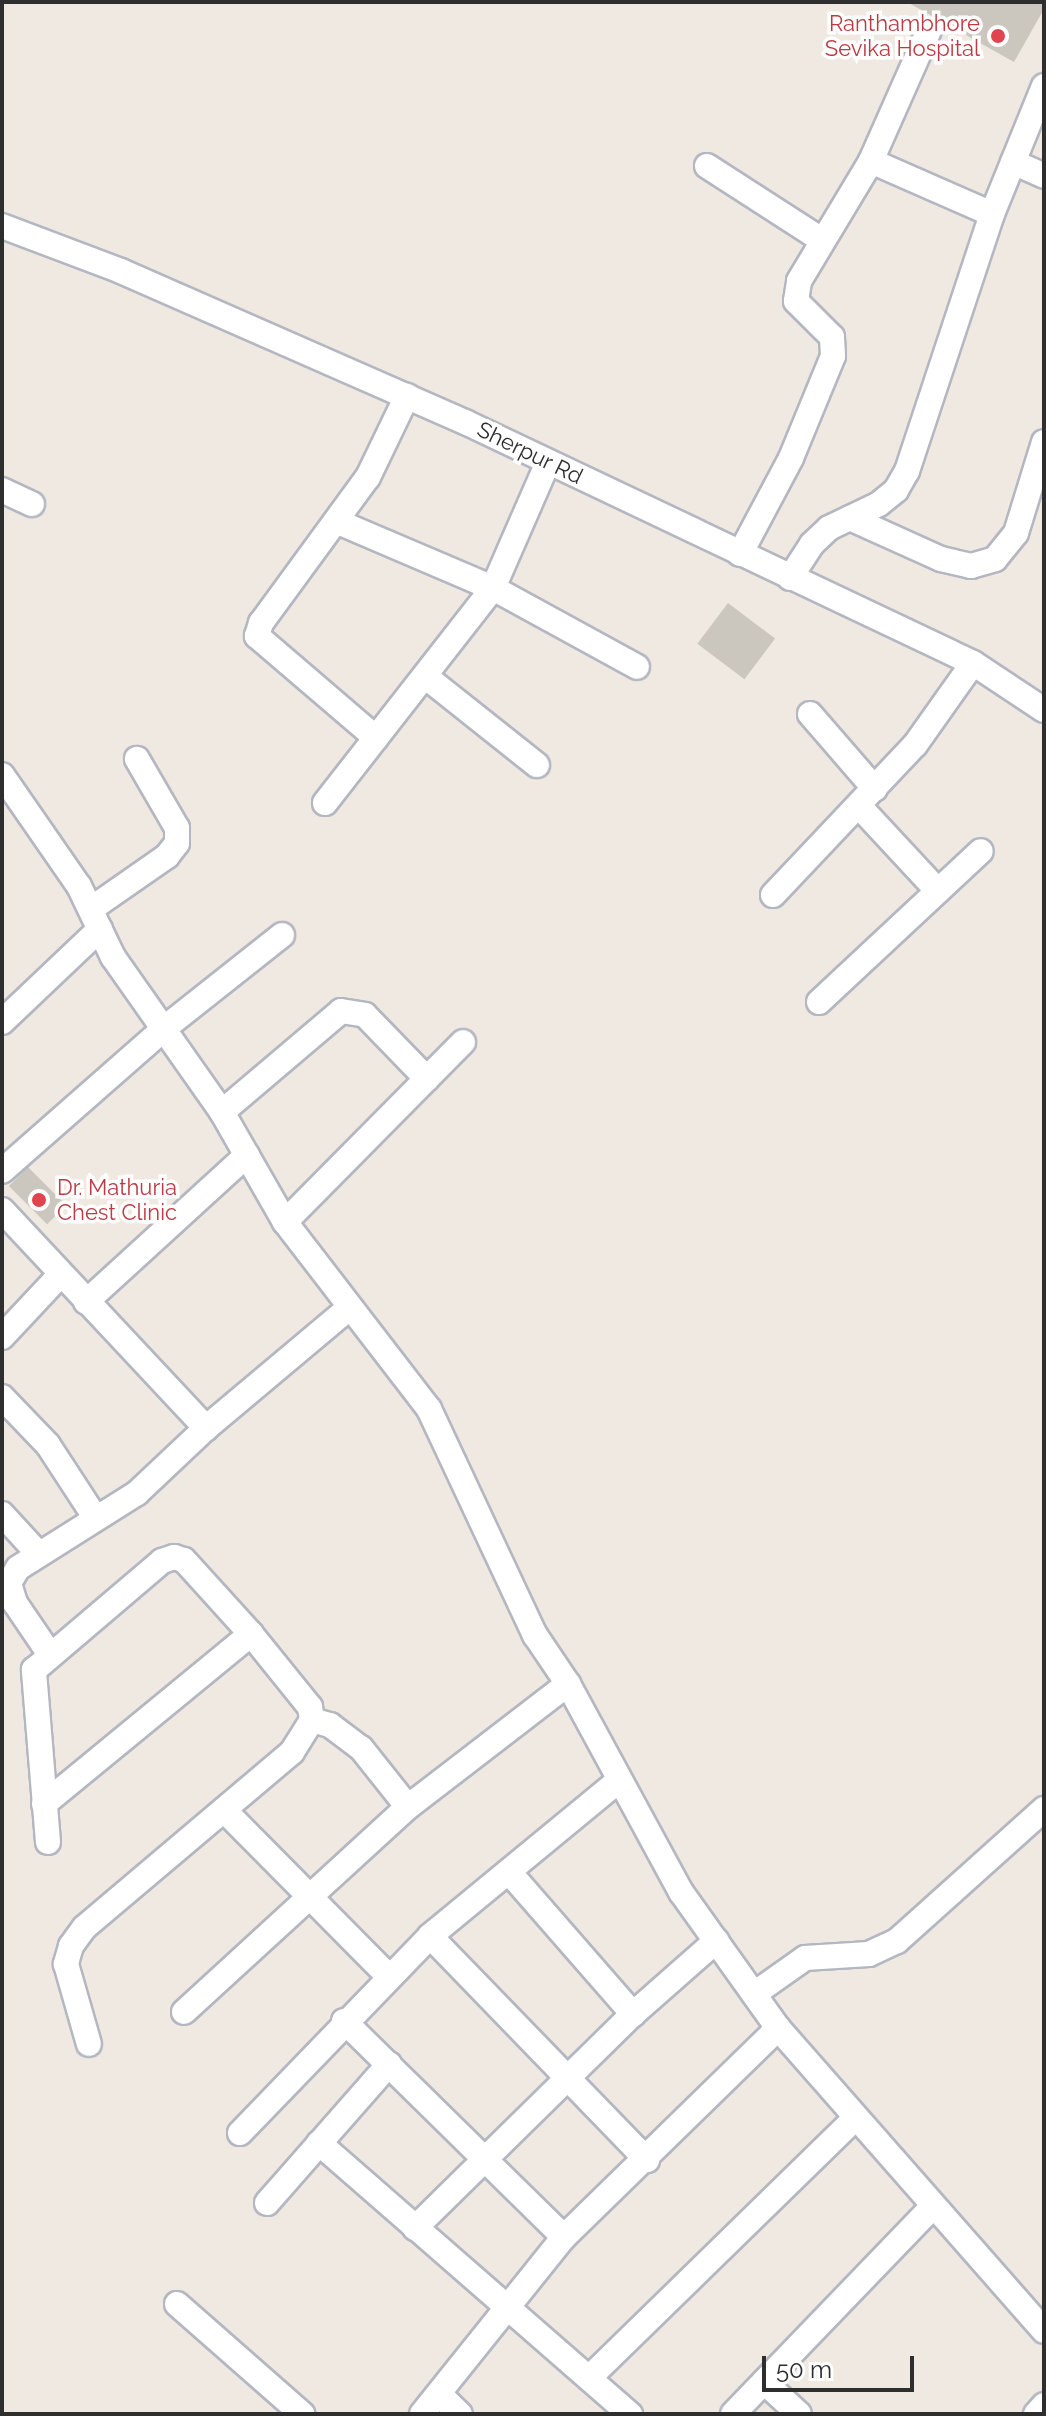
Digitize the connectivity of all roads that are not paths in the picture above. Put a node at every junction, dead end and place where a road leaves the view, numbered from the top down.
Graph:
1 (929, 30) dead end
2 (1044, 86) edge
3 (871, 161) junction
4 (1013, 162) junction
5 (707, 166) dead end
6 (1044, 176) edge
7 (992, 214) junction
8 (2, 226) edge
9 (822, 240) junction
10 (407, 396) junction
11 (1044, 442) edge
12 (548, 462) junction
13 (2, 490) edge
14 (32, 504) dead end
15 (850, 518) junction
16 (338, 522) junction
17 (740, 554) junction
18 (790, 578) junction
19 (493, 588) junction
20 (973, 663) junction
21 (637, 667) dead end
22 (425, 676) junction
23 (1044, 710) edge
24 (810, 714) dead end
25 (376, 738) junction
26 (137, 759) dead end
27 (537, 765) dead end
28 (2, 775) edge
29 (867, 798) junction
30 (325, 803) dead end
31 (981, 851) dead end
32 (938, 891) junction
33 (773, 895) dead end
34 (96, 919) junction
35 (282, 935) dead end
36 (819, 1002) dead end
37 (2, 1022) edge
38 (166, 1027) junction
39 (463, 1042) dead end
40 (427, 1079) junction
41 (222, 1112) junction
42 (247, 1155) junction
43 (2, 1171) edge
44 (2, 1210) edge
45 (285, 1222) junction
46 (61, 1274) junction
47 (86, 1302) junction
48 (349, 1308) junction
49 (2, 1337) edge
50 (2, 1397) edge
51 (206, 1428) junction
52 (2, 1514) edge
53 (95, 1517) junction
54 (37, 1552) junction
55 (251, 1634) junction
56 (49, 1653) junction
57 (568, 1684) junction
58 (312, 1720) junction
59 (618, 1781) junction
60 (44, 1804) junction
61 (408, 1807) junction
62 (1044, 1809) edge
63 (224, 1810) junction
64 (48, 1842) dead end
65 (509, 1872) junction
66 (309, 1895) junction
67 (430, 1936) junction
68 (716, 1941) junction
69 (389, 1977) junction
70 (754, 1994) junction
71 (184, 2012) dead end
72 (633, 2014) junction
73 (344, 2021) junction
74 (778, 2028) junction
75 (89, 2044) dead end
76 (389, 2064) junction
77 (566, 2078) junction
78 (854, 2119) junction
79 (240, 2133) dead end
80 (319, 2143) junction
81 (484, 2157) junction
82 (647, 2160) junction
83 (267, 2203) dead end
84 (932, 2207) junction
85 (415, 2228) junction
86 (564, 2237) junction
87 (177, 2304) dead end
88 (505, 2309) junction
89 (1044, 2331) edge
90 (590, 2377) junction
91 (764, 2382) junction
92 (439, 2394) junction
93 (1044, 2405) edge
94 (302, 2414) edge
95 (422, 2414) edge
96 (460, 2414) edge
97 (630, 2414) edge
98 (733, 2414) edge
99 (799, 2414) edge
100 (1036, 2414) edge

1 - 3 street
2 - 4 street
3 - 7 street
3 - 9 street
4 - 6 street
4 - 7 street
5 - 9 street
7 - 15 street
8 - 10 street, Sherpur Rd
9 - 17 street
10 - 12 street, Sherpur Rd
10 - 16 street
11 - 15 street
12 - 17 street, Sherpur Rd
12 - 19 street
13 - 14 street
15 - 18 street
16 - 19 street
16 - 25 street
17 - 18 street, Sherpur Rd
18 - 20 street, Sherpur Rd
19 - 21 street
19 - 22 street
20 - 23 street, Sherpur Rd
20 - 29 street
22 - 25 street
22 - 27 street
24 - 29 street
25 - 30 street
26 - 34 street
28 - 34 street
29 - 32 street
29 - 33 street
31 - 32 street
32 - 36 street
34 - 37 street
34 - 38 street
35 - 38 street
38 - 41 street
38 - 43 street
39 - 40 street
40 - 41 street
40 - 45 street
41 - 42 street
42 - 45 street
42 - 47 street
44 - 46 street
45 - 48 street
46 - 47 street
46 - 49 street
47 - 51 street
48 - 51 street
48 - 57 street
50 - 53 street
51 - 53 street
52 - 54 street
53 - 54 street
54 - 56 street
55 - 56 street
55 - 58 street
55 - 60 street
56 - 60 street
57 - 59 street
57 - 61 street
58 - 61 street
58 - 63 street
59 - 65 street
59 - 68 street
60 - 64 street
61 - 66 street
62 - 70 street
63 - 66 street
63 - 75 street
65 - 67 street
65 - 72 street
66 - 69 street
66 - 71 street
67 - 69 street
67 - 77 street
68 - 70 street
68 - 72 street
69 - 73 street
70 - 74 street
72 - 77 street
73 - 76 street
73 - 79 street
74 - 78 street
74 - 82 street
76 - 80 street
76 - 81 street
77 - 81 street
77 - 82 street
78 - 84 street
78 - 90 street
80 - 83 street
80 - 85 street
81 - 85 street
81 - 86 street
82 - 86 street
84 - 89 street
84 - 91 street
85 - 88 street
86 - 88 street
87 - 94 street
88 - 90 street
88 - 92 street
90 - 97 street
91 - 98 street
91 - 99 street
92 - 95 street
92 - 96 street
93 - 100 street

